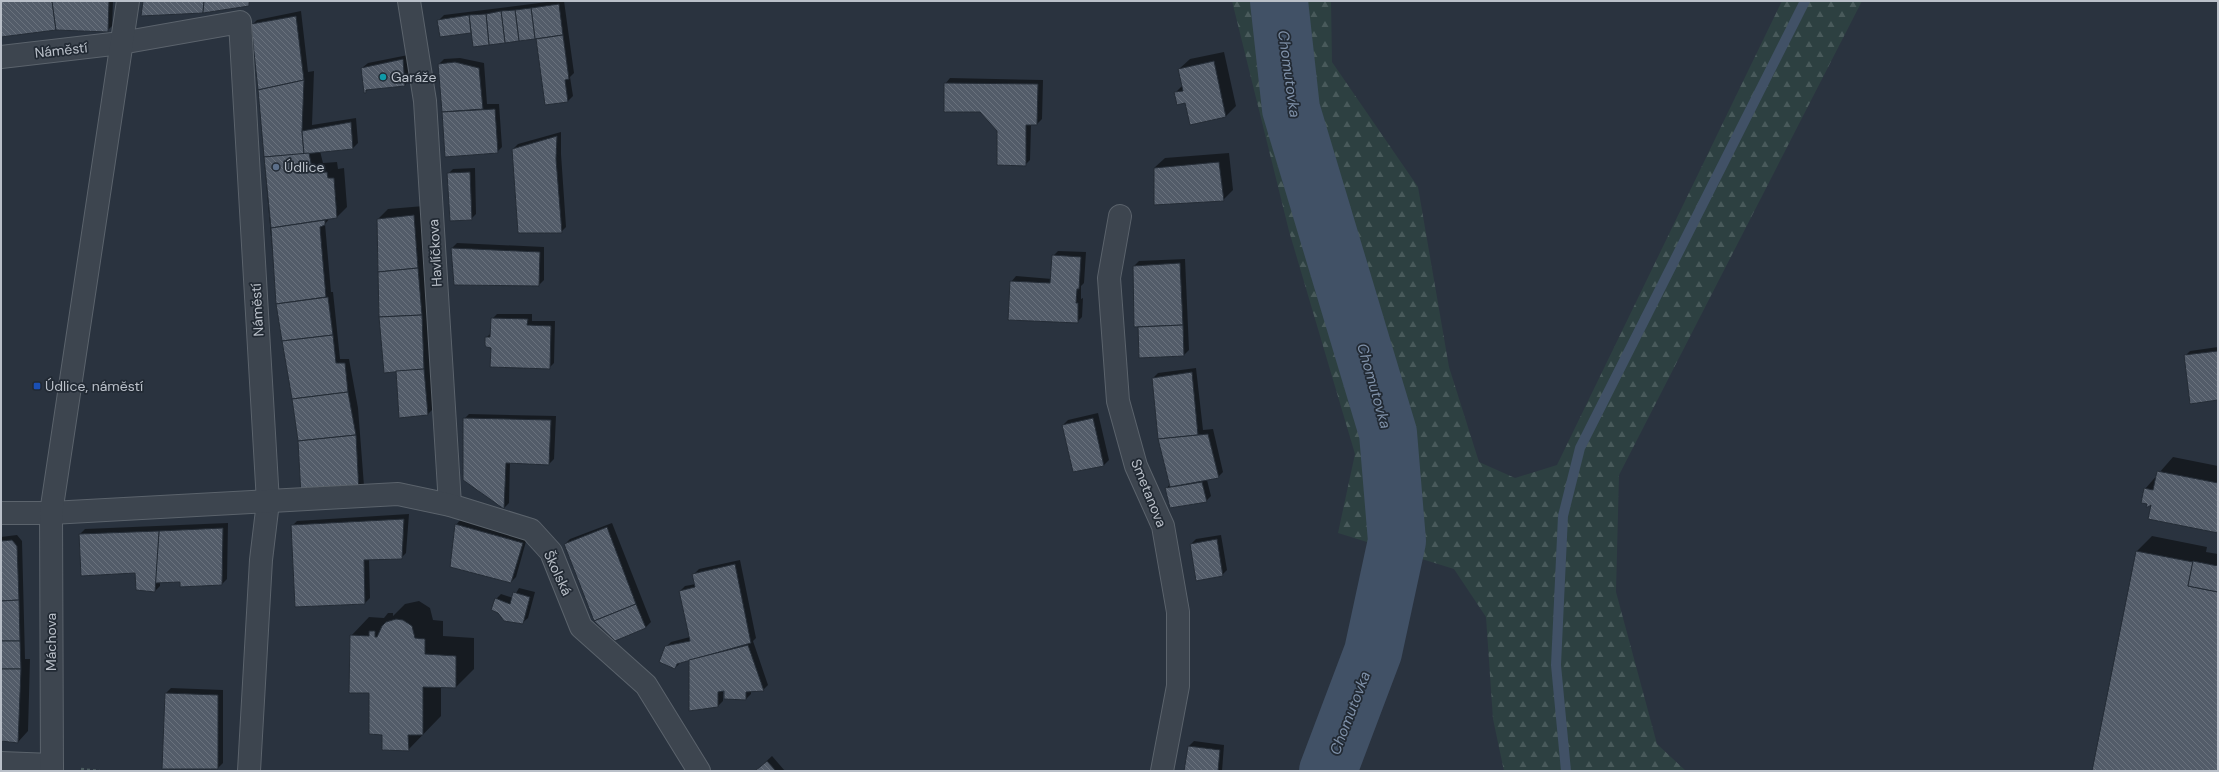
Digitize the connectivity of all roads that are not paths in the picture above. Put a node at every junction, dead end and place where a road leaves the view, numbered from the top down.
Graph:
1 (128, 1) edge
2 (411, 1) edge
3 (122, 43) junction
4 (1, 57) edge
5 (1120, 216) dead end
6 (268, 502) junction
7 (450, 505) junction
8 (51, 512) junction
9 (1, 513) edge
10 (1, 763) edge
11 (52, 768) edge
12 (249, 771) edge
13 (699, 771) edge
14 (1162, 771) edge

1 - 3 street
2 - 7 street, Havlíčkova
3 - 4 street, Náměstí
3 - 6 street, Náměstí
3 - 8 street
5 - 14 street, Smetanova
6 - 7 street, Školská
6 - 8 street
6 - 12 street
7 - 13 street, Školská
8 - 9 street
8 - 11 street, Máchova
10 - 11 street

